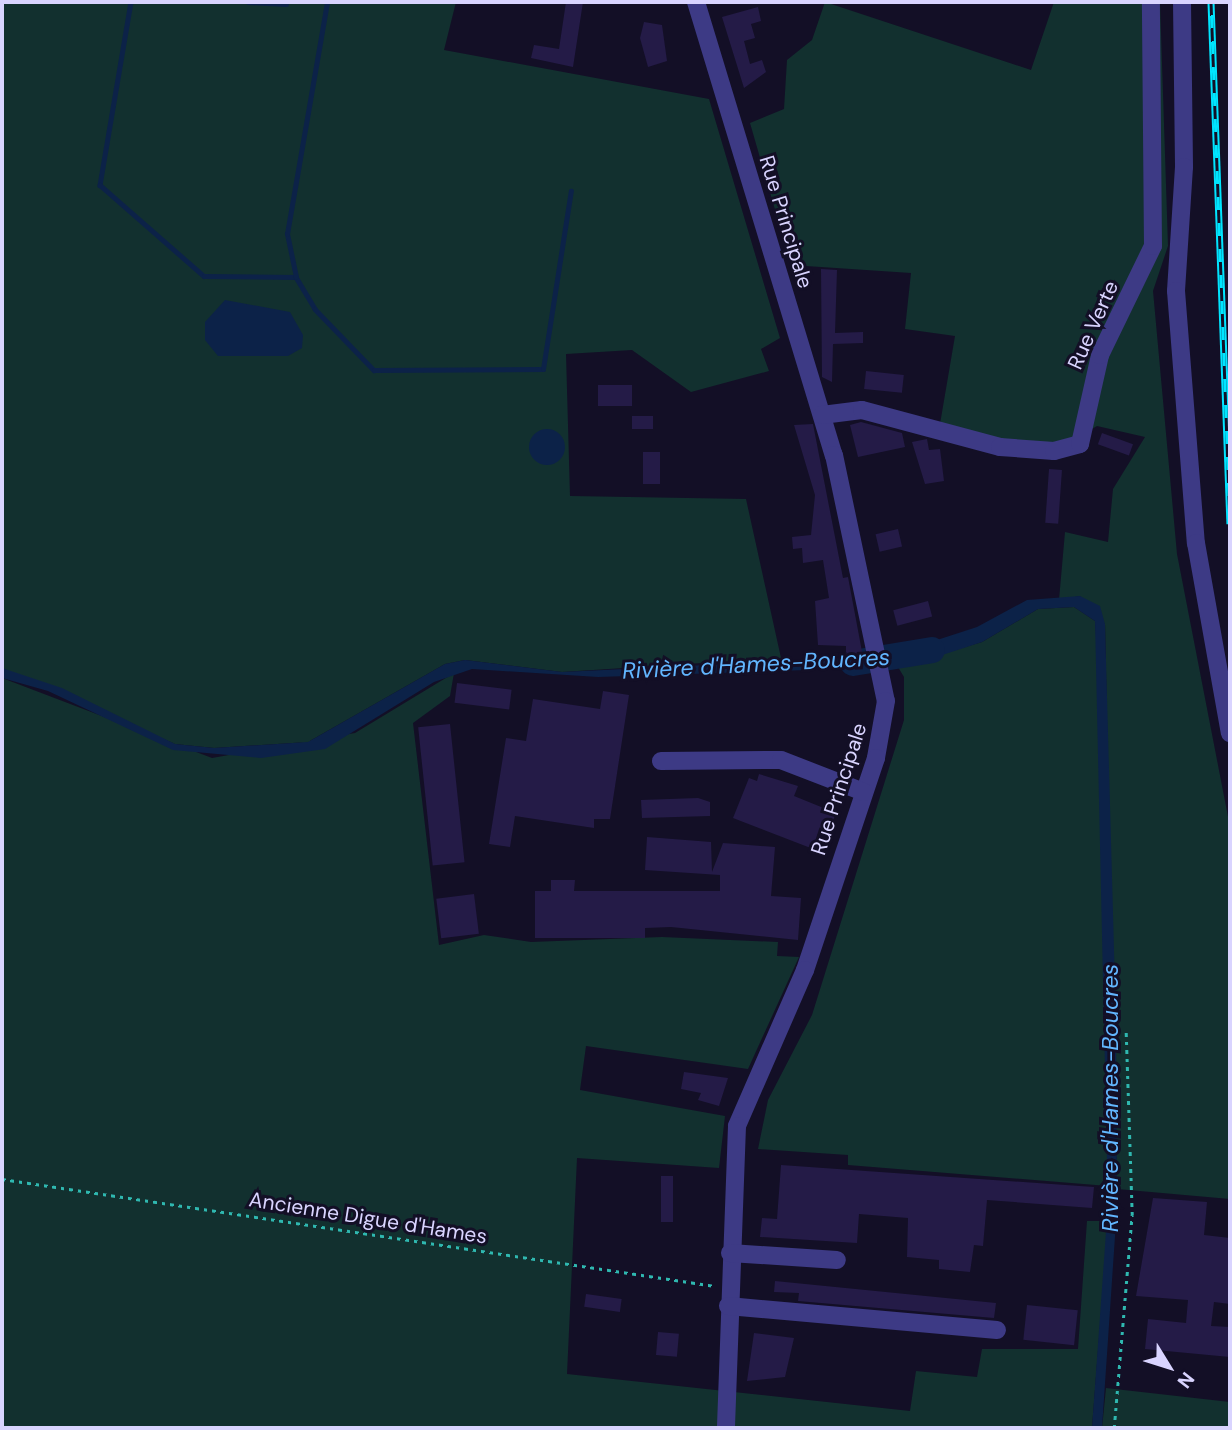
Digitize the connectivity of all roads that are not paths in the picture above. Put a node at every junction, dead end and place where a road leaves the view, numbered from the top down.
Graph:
1 (696, 2) edge
2 (1151, 2) edge
3 (1182, 2) edge
4 (822, 415) junction
5 (1230, 733) edge
6 (661, 761) dead end
7 (864, 792) junction
8 (730, 1254) junction
9 (837, 1260) dead end
10 (728, 1297) junction
11 (997, 1330) dead end
12 (726, 1428) edge

1 - 4 street, Rue Principale
2 - 4 street, Rue Verte
3 - 5 street
4 - 7 street, Rue Principale
6 - 7 street
7 - 8 street, Rue Principale
8 - 9 street
8 - 10 street, Rue Principale
10 - 11 street
10 - 12 street, Rue Principale

